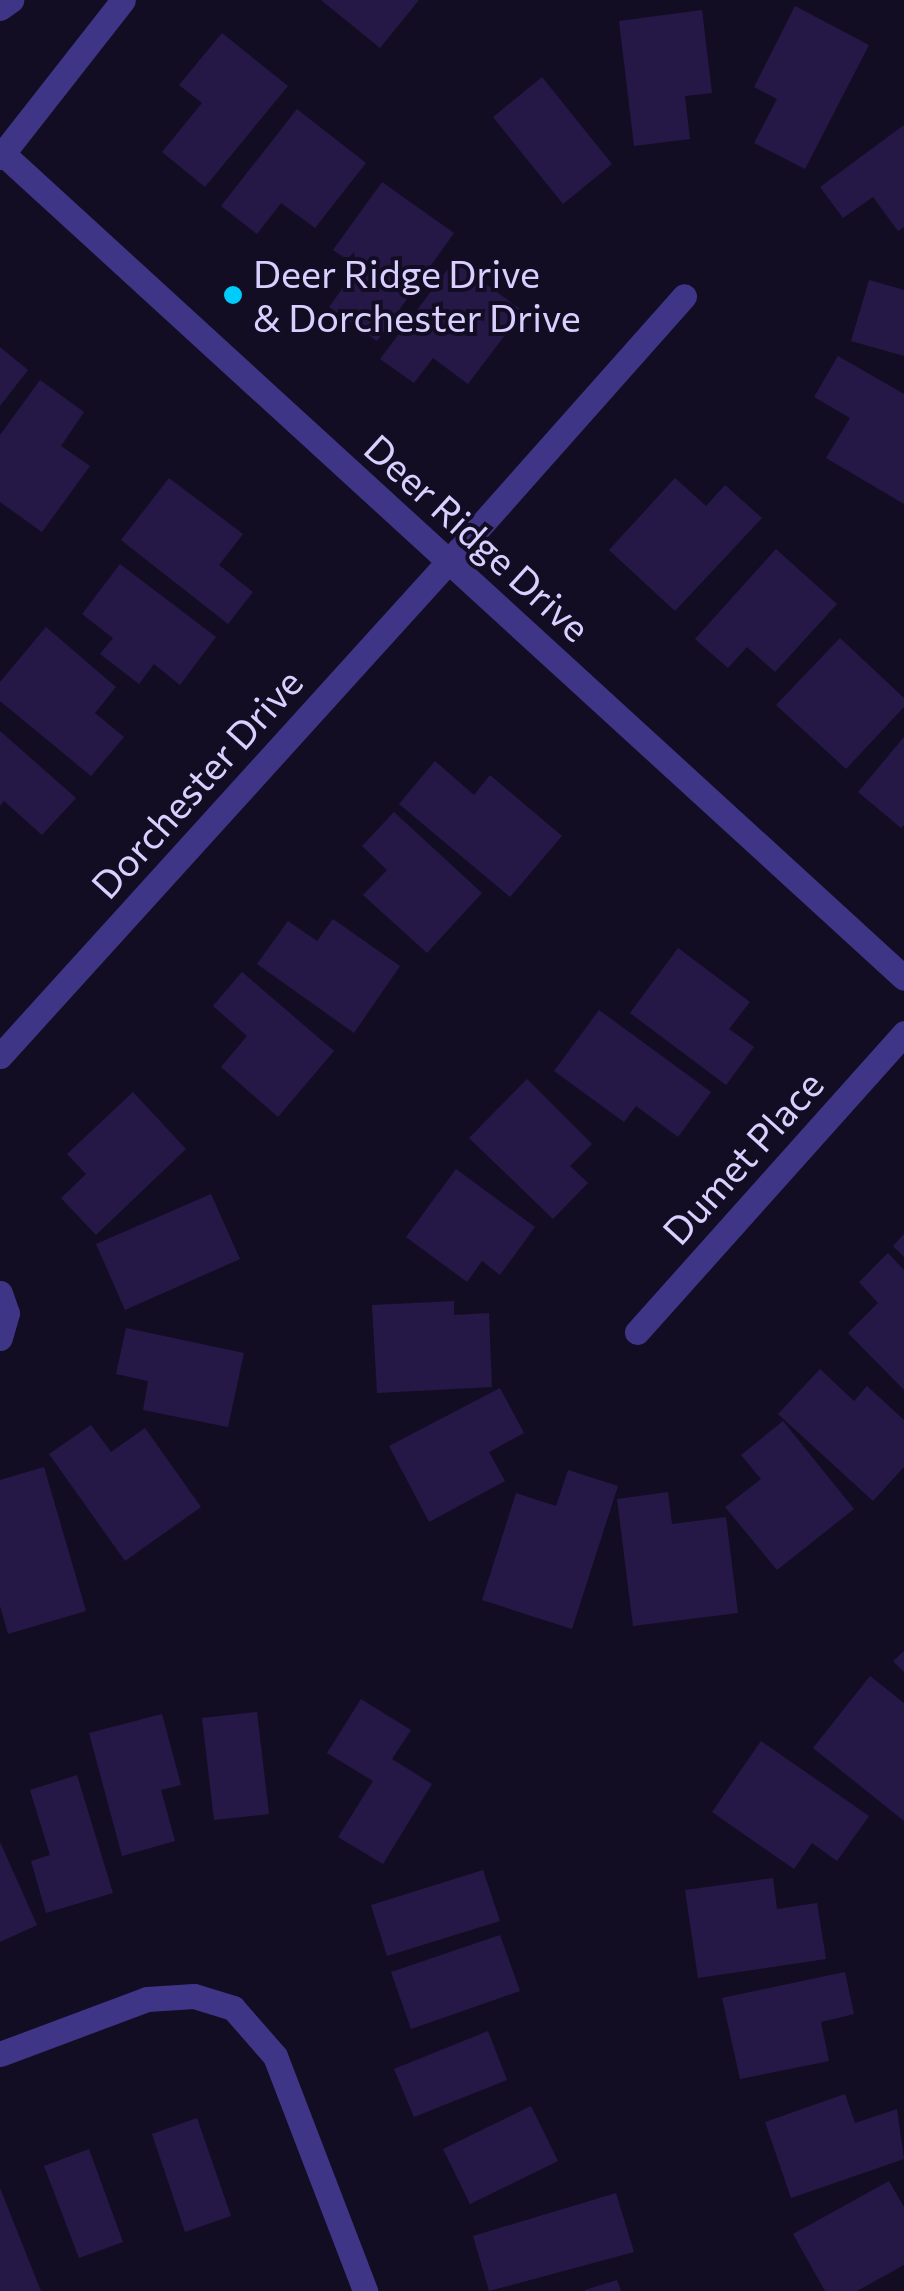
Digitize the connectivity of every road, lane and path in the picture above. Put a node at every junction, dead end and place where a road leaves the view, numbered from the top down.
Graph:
1 (10, 0) edge
2 (124, 0) edge
3 (0, 8) edge
4 (1, 154) edge
5 (684, 296) dead end
6 (449, 561) junction
7 (904, 978) edge
8 (904, 1033) edge
9 (0, 1056) edge
10 (0, 1293) edge
11 (637, 1332) dead end
12 (0, 1338) edge
13 (0, 2054) edge
14 (365, 2291) edge

1 - 3 street
2 - 4 street
4 - 6 street, Deer Ridge Drive
5 - 6 street, Dorchester Drive
6 - 7 street, Deer Ridge Drive
6 - 9 street, Dorchester Drive
8 - 11 street, Dumet Place
10 - 12 street
13 - 14 street

